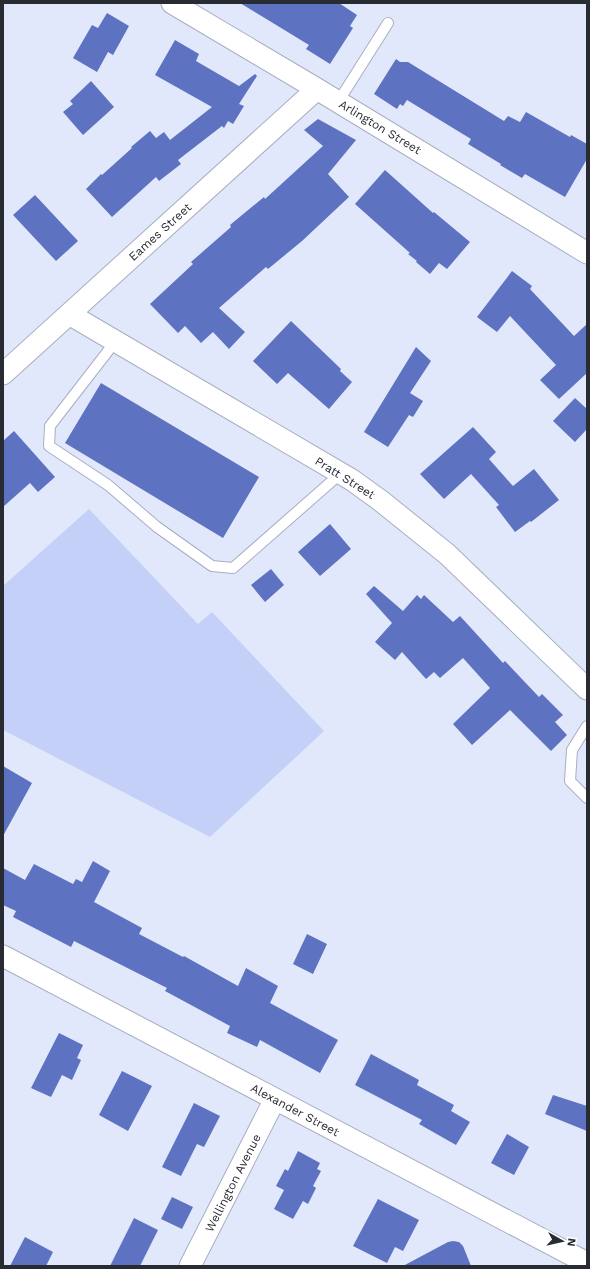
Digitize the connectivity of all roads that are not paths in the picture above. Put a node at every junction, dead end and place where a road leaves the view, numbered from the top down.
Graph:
1 (172, 3) edge
2 (388, 23) dead end
3 (317, 89) junction
4 (338, 102) junction
5 (587, 253) edge
6 (69, 314) junction
7 (115, 342) junction
8 (3, 374) edge
9 (340, 474) junction
10 (587, 689) edge
11 (587, 726) edge
12 (587, 798) edge
13 (3, 956) edge
14 (275, 1099) junction
15 (587, 1263) edge
16 (190, 1266) edge

1 - 3 street, Arlington Street
2 - 4 lane
3 - 4 street, Arlington Street
3 - 6 street, Eames Street
4 - 5 street, Arlington Street
6 - 7 street, Pratt Street
6 - 8 street, Eames Street
7 - 9 street, Pratt Street
7 - 9 lane
9 - 10 street, Pratt Street
11 - 12 lane
13 - 14 street, Alexander Street
14 - 15 street, Alexander Street
14 - 16 street, Wellington Avenue

